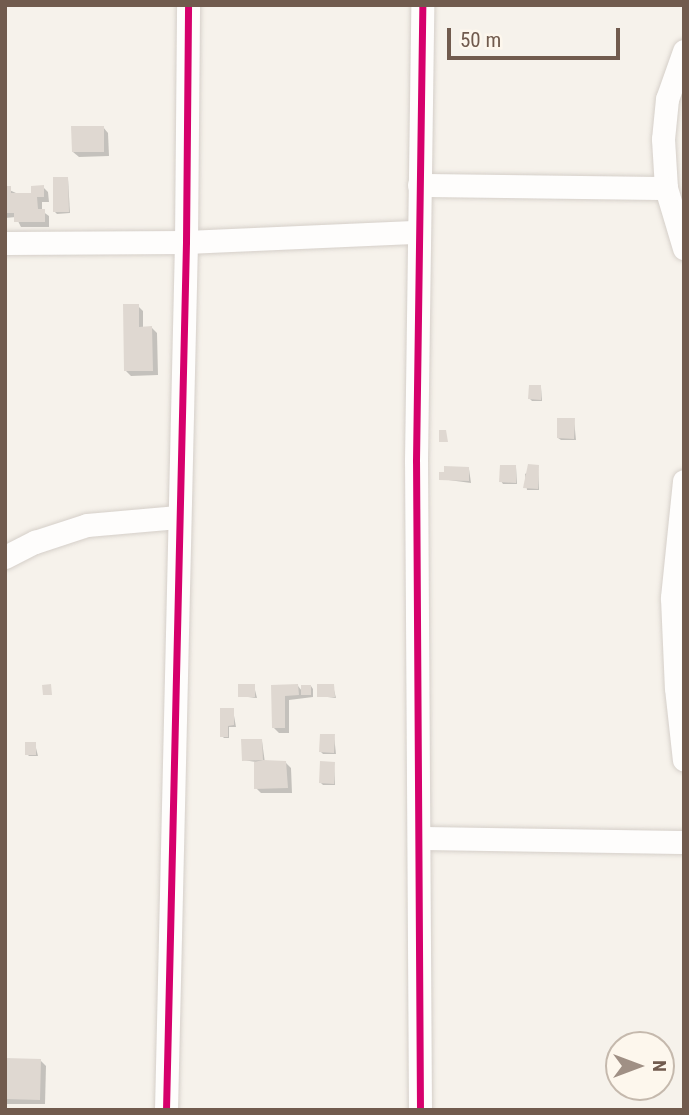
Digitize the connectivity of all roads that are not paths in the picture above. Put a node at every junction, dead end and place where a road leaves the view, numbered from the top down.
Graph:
1 (188, 5) edge
2 (422, 5) edge
3 (684, 51) edge
4 (419, 185) junction
5 (666, 187) junction
6 (419, 232) junction
7 (186, 242) junction
8 (5, 243) edge
9 (684, 248) edge
10 (684, 481) edge
11 (177, 517) junction
12 (5, 557) edge
13 (684, 760) edge
14 (420, 838) junction
15 (684, 842) edge
16 (166, 1110) edge
17 (420, 1110) edge

1 - 7 street
2 - 4 street
3 - 5 street
4 - 5 street
4 - 6 street
5 - 9 street
6 - 7 street
6 - 14 street
7 - 8 street
7 - 11 street
10 - 13 street
11 - 12 street
11 - 16 street
14 - 15 street
14 - 17 street

